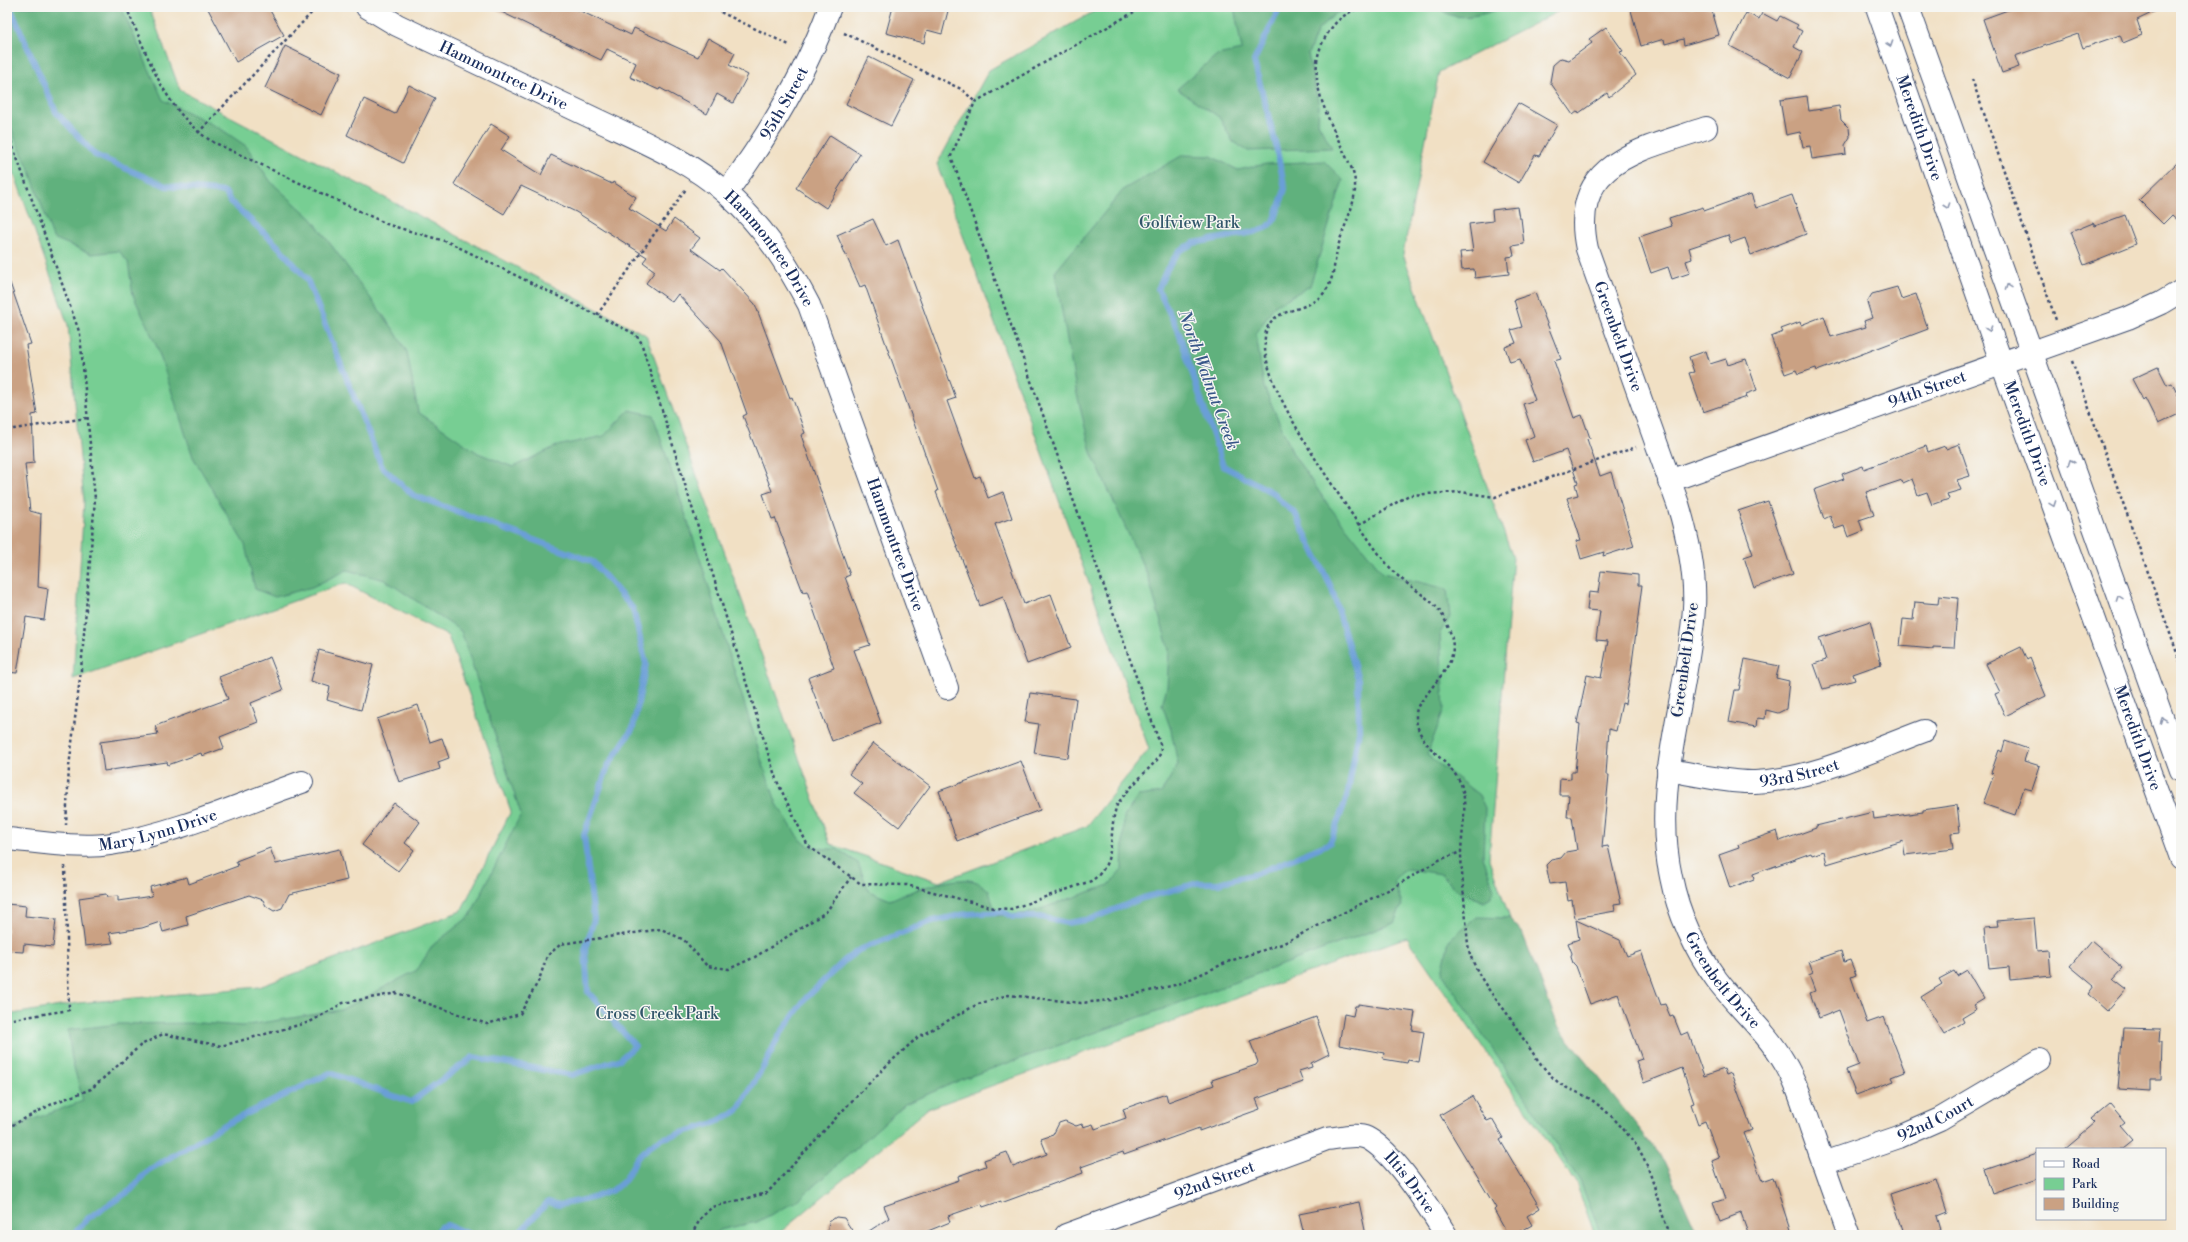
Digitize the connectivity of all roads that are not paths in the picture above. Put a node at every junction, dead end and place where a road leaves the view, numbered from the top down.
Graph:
1 (367, 7) edge
2 (1908, 7) edge
3 (1881, 8) edge
4 (827, 15) edge
5 (1706, 128) dead end
6 (726, 193) junction
7 (2181, 291) edge
8 (2032, 352) junction
9 (2002, 364) junction
10 (1670, 481) junction
11 (947, 688) dead end
12 (1924, 731) dead end
13 (1668, 770) junction
14 (2181, 770) edge
15 (302, 782) dead end
16 (7, 839) edge
17 (2181, 858) edge
18 (2040, 1060) dead end
19 (1365, 1138) joint
20 (1823, 1163) junction
21 (1099, 1229) edge
22 (1066, 1235) edge
23 (1446, 1235) edge
24 (1849, 1235) edge

1 - 6 street, Hammontree Drive
8 -> 2 street, Meredith Drive
3 -> 9 street, Meredith Drive
4 - 6 street, 95th Street
5 - 10 street, Greenbelt Drive
6 - 11 street, Hammontree Drive
7 - 8 street, 94th Street
8 - 9 street, 94th Street
14 -> 8 street, Meredith Drive
9 - 10 street, 94th Street
9 -> 17 street, Meredith Drive
10 - 13 street, Greenbelt Drive
12 - 13 street, 93rd Street
13 - 20 street, Greenbelt Drive
15 - 16 street, Mary Lynn Drive
18 - 20 street, 92nd Court
19 - 21 street, 92nd Street
19 - 23 street, Iltis Drive
20 - 24 street, Greenbelt Drive
21 - 22 street, 92nd Street

